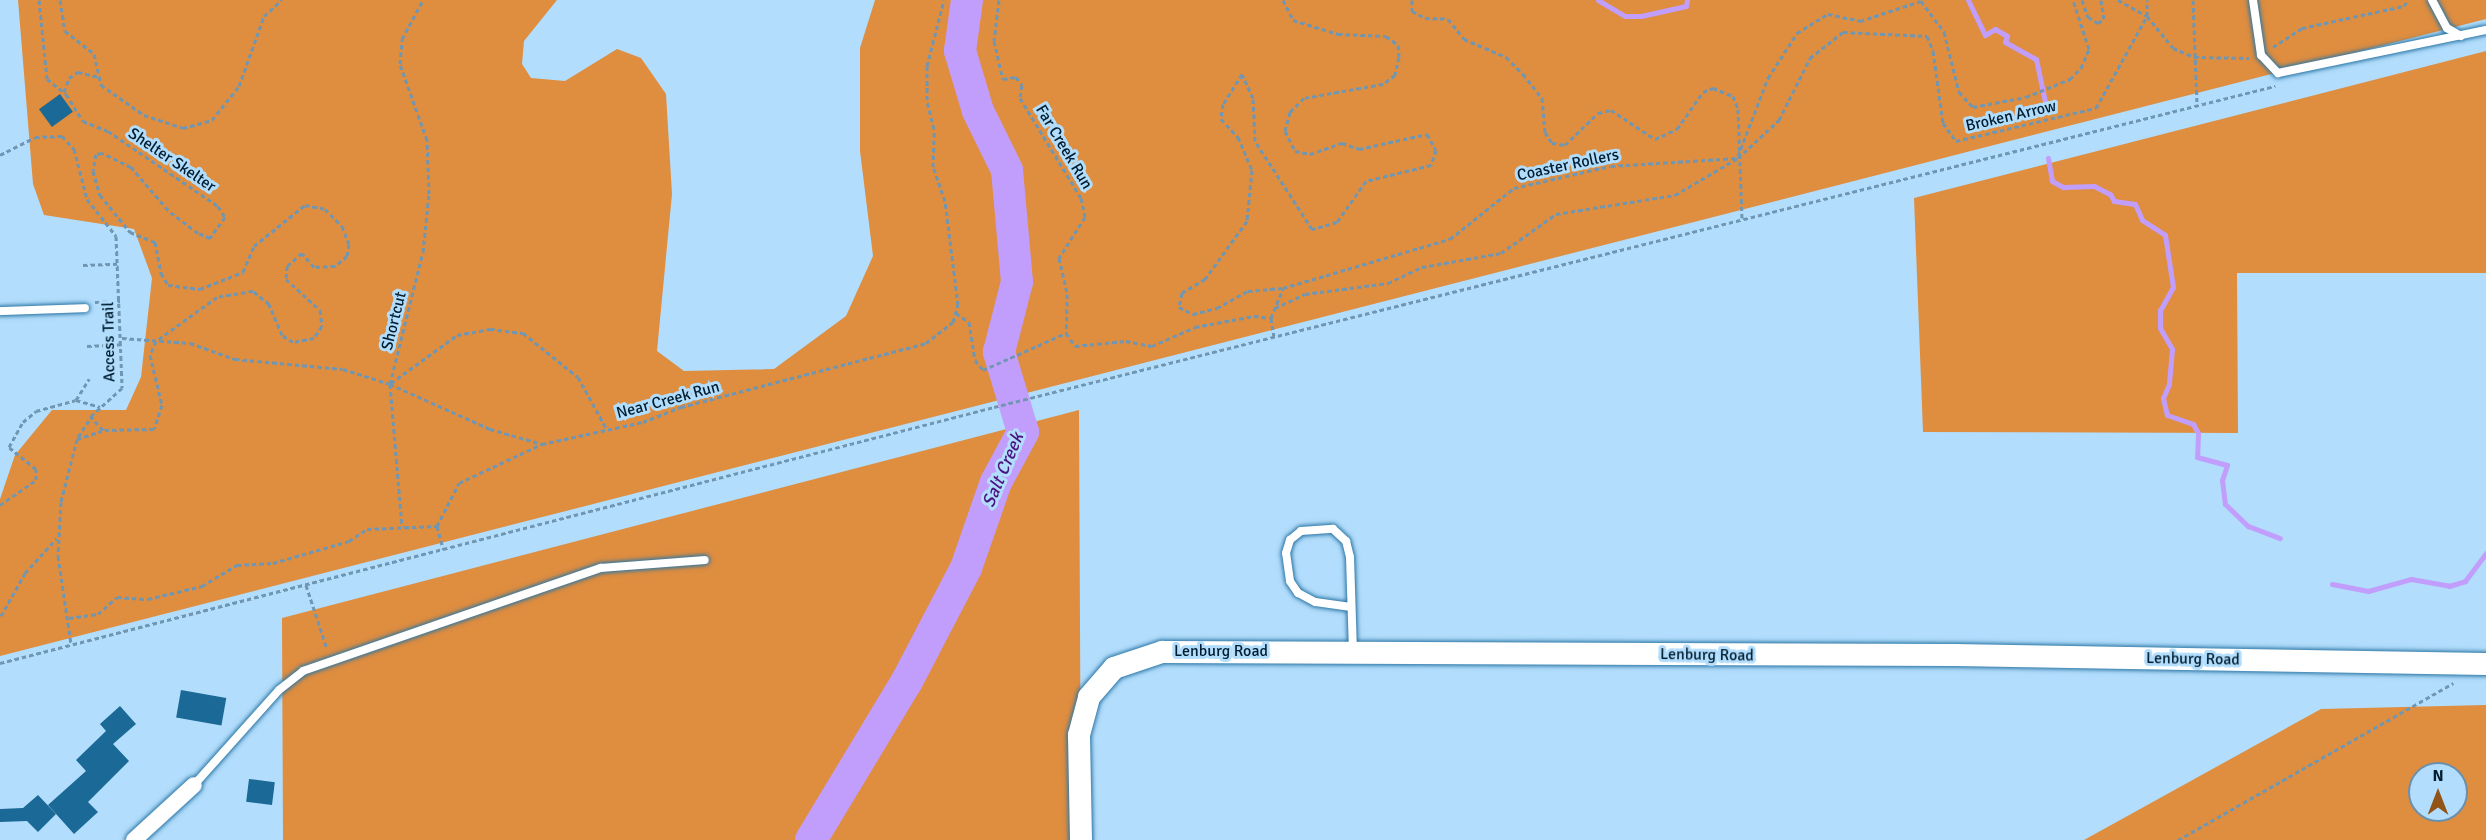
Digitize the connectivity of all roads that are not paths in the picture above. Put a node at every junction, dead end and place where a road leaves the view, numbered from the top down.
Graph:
1 (2253, 0) edge
2 (2432, 0) edge
3 (2486, 30) edge
4 (2462, 36) junction
5 (85, 305) road end
6 (0, 311) edge
7 (705, 560) dead end
8 (1351, 607) junction
9 (1353, 652) junction
10 (2484, 664) edge
11 (194, 784) joint
12 (134, 840) edge
13 (1081, 840) edge

1 - 4 lane
2 - 4 lane
3 - 4 lane
5 - 6 lane
7 - 11 lane
8 - 8 lane
8 - 9 lane
9 - 10 street, Lenburg Road
9 - 13 street, Lenburg Road
11 - 12 street

